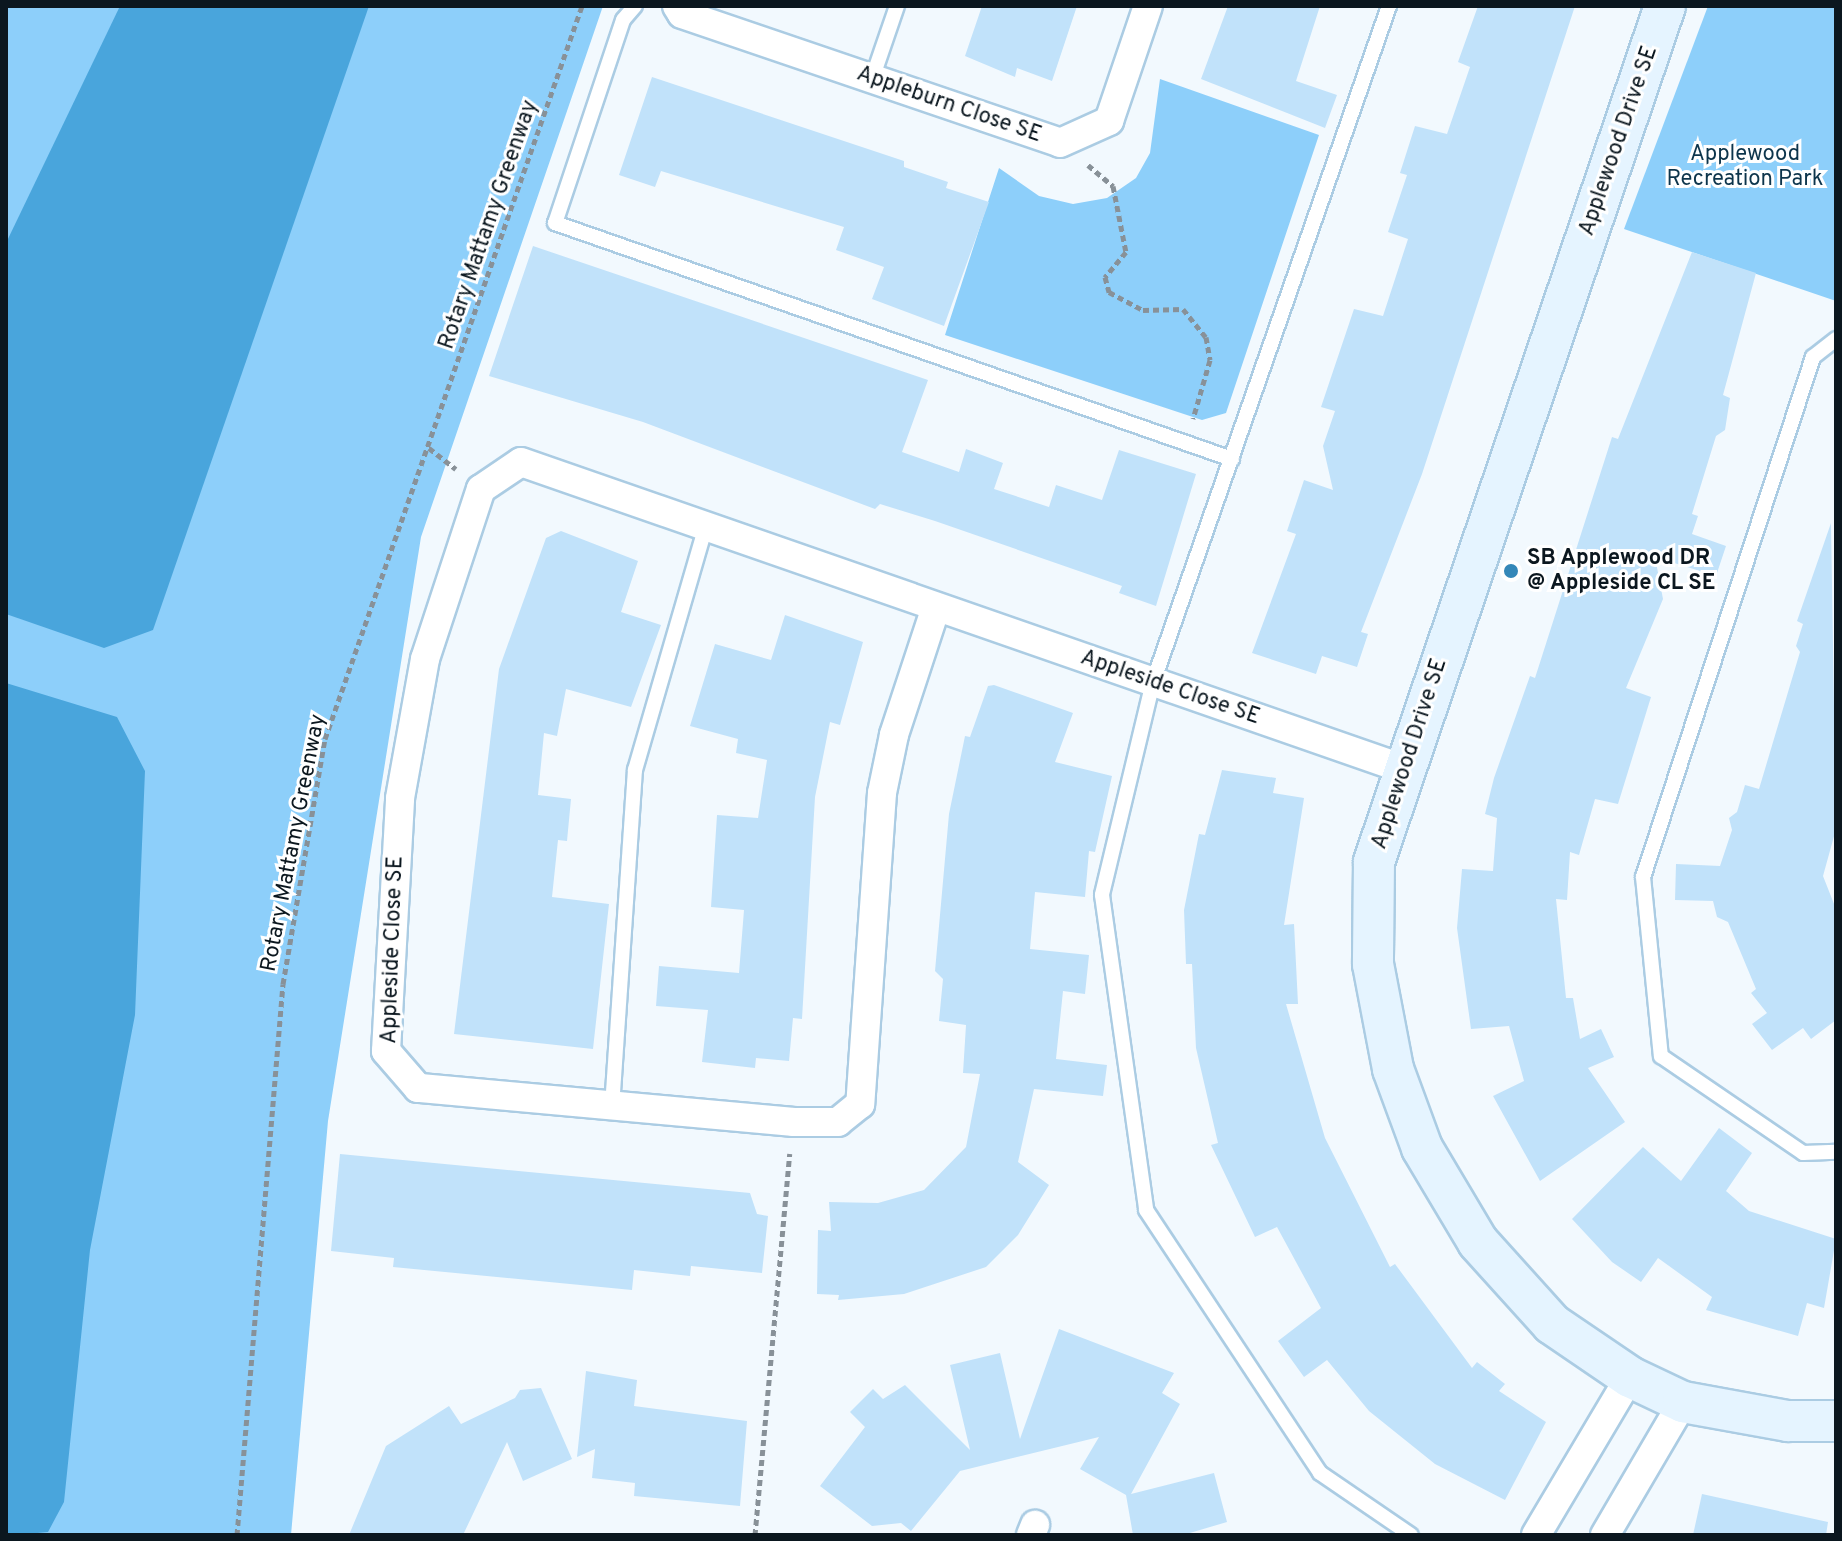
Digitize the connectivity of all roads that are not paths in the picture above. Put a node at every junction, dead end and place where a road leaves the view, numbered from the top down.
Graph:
1 (635, 6) edge
2 (677, 6) edge
3 (897, 6) edge
4 (1148, 6) edge
5 (1389, 6) edge
6 (1665, 6) edge
7 (872, 79) junction
8 (1836, 339) edge
9 (1232, 459) junction
10 (706, 526) junction
11 (936, 607) junction
12 (1153, 682) junction
13 (1404, 769) junction
14 (612, 1107) junction
15 (1836, 1152) edge
16 (1630, 1377) junction
17 (1683, 1402) junction
18 (1836, 1421) edge
19 (1411, 1535) edge
20 (1536, 1535) edge
21 (1605, 1535) edge

1 - 9 lane
2 - 7 street, Appleburn Close SE
3 - 7 lane
4 - 7 street, Appleburn Close SE
5 - 9 lane
6 - 13 street, Applewood Drive SE
8 - 15 lane
9 - 12 lane
10 - 11 street, Appleside Close SE
10 - 14 lane
10 - 14 street, Appleside Close SE
11 - 12 street, Appleside Close SE
11 - 14 street, Appleside Close SE
12 - 13 street, Appleside Close SE
12 - 19 lane
13 - 16 street, Applewood Drive SE
16 - 17 street, Applewood Drive SE
16 - 20 street
17 - 18 street, Applewood Drive SE
17 - 21 street

